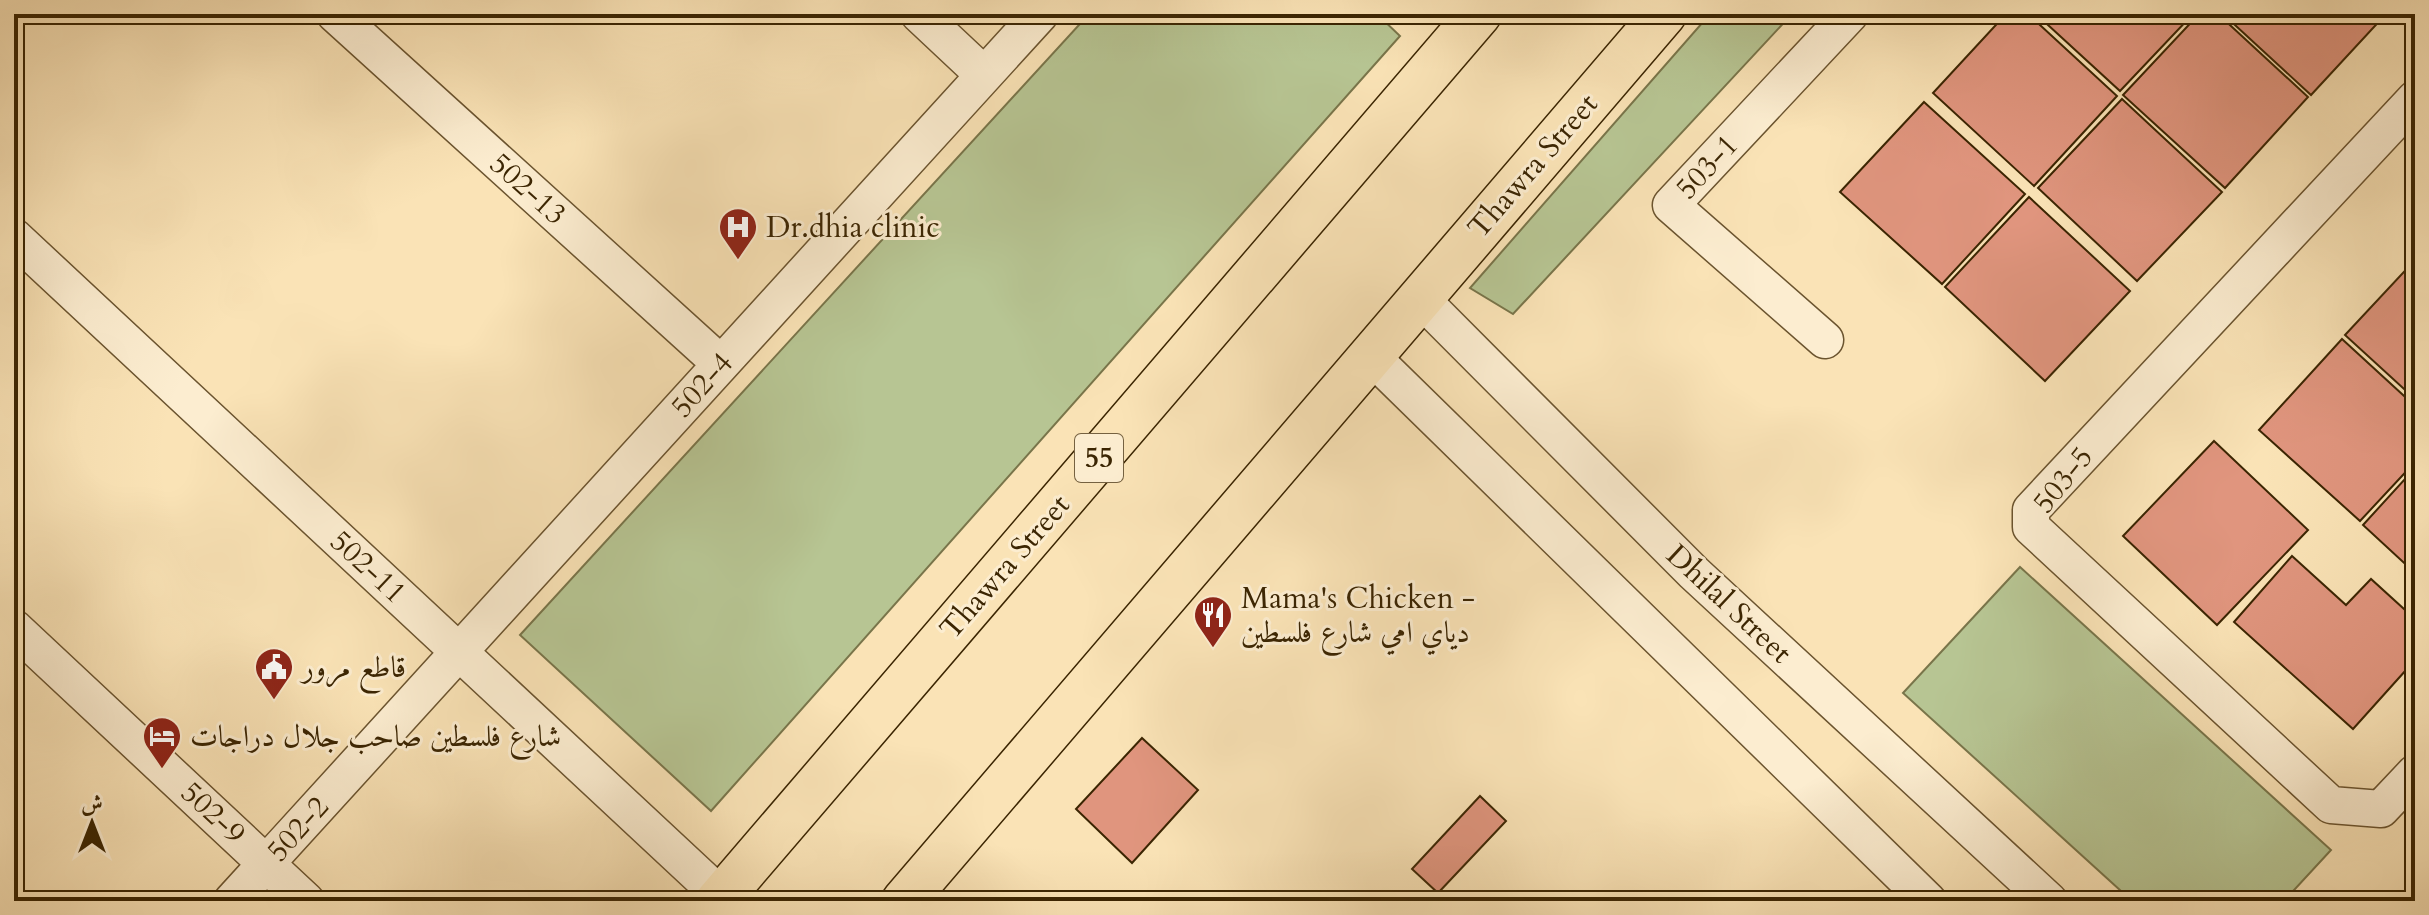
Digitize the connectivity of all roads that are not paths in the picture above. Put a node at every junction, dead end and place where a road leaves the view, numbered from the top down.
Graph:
1 (335, 14) edge
2 (919, 14) edge
3 (1040, 14) edge
4 (1479, 14) edge
5 (1664, 14) edge
6 (1850, 14) edge
7 (984, 75) junction
8 (2415, 99) edge
9 (14, 237) edge
10 (1419, 297) junction
11 (1825, 340) dead end
12 (1372, 357) junction
13 (721, 364) junction
14 (14, 628) edge
15 (459, 652) junction
16 (364, 756) joint
17 (2415, 773) edge
18 (266, 863) junction
19 (720, 899) edge
20 (232, 901) edge
21 (306, 901) edge
22 (904, 901) edge
23 (1928, 901) edge
24 (2049, 901) edge

1 - 13 street, 502-13
2 - 7 street
3 - 7 street, 502-4
4 - 19 main road, Thawra Street / 55
5 - 10 main road, Thawra Street
6 - 11 street, 503-1
7 - 13 street, 502-4
8 - 17 street, 503-5
9 - 15 street, 502-11
10 - 12 main road, Thawra Street
10 - 24 street, Dhilal Street
12 - 22 main road, Thawra Street
12 - 23 street
13 - 15 street, 502-4
14 - 18 street, 502-9
15 - 16 street, 502-4
15 - 19 street, 502-11
16 - 18 street, 502-2
18 - 20 street, 502-2
18 - 21 street, 502-9

